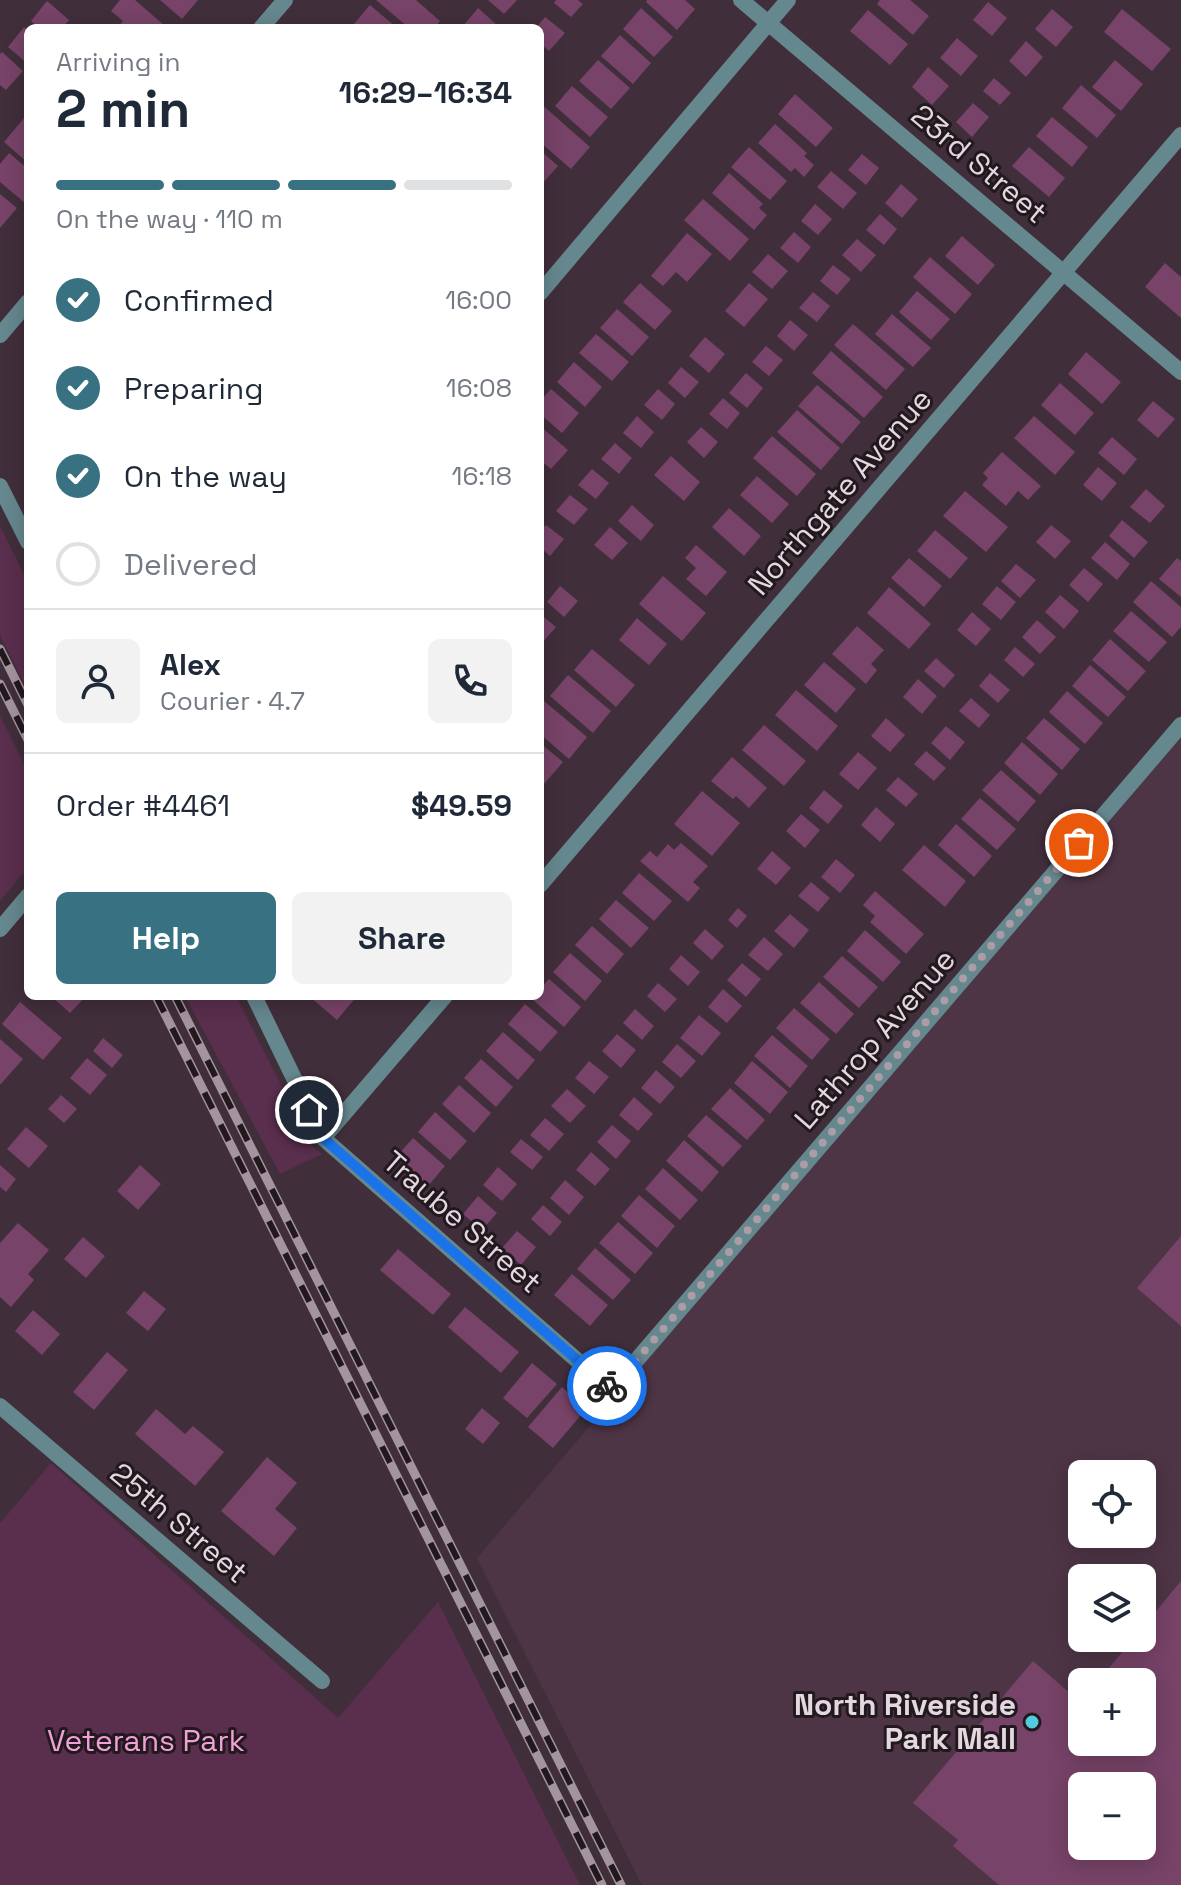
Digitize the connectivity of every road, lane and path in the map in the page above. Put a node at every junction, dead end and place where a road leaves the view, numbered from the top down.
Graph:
1 (285, 0) edge
2 (741, 0) edge
3 (788, 0) edge
4 (264, 24) edge
5 (768, 24) junction
6 (1181, 135) edge
7 (1065, 272) junction
8 (544, 288) edge
9 (24, 307) edge
10 (0, 335) edge
11 (1181, 372) edge
12 (0, 486) edge
13 (24, 534) edge
14 (1181, 725) edge
15 (544, 880) edge
16 (24, 901) edge
17 (0, 929) edge
18 (256, 1000) edge
19 (442, 1000) edge
20 (323, 1138) junction
21 (611, 1390) joint
22 (0, 1406) edge
23 (322, 1681) dead end

1 - 4 street
2 - 5 street, 23rd Street
3 - 5 street
5 - 7 street, 23rd Street
5 - 8 street
6 - 7 street, Northgate Avenue
7 - 11 street, 23rd Street
7 - 15 street, Northgate Avenue
9 - 10 street
12 - 13 street
14 - 21 street, Lathrop Avenue
16 - 17 street
18 - 20 street, Traube Street
19 - 20 street
20 - 21 street, Traube Street
22 - 23 street, 25th Street

